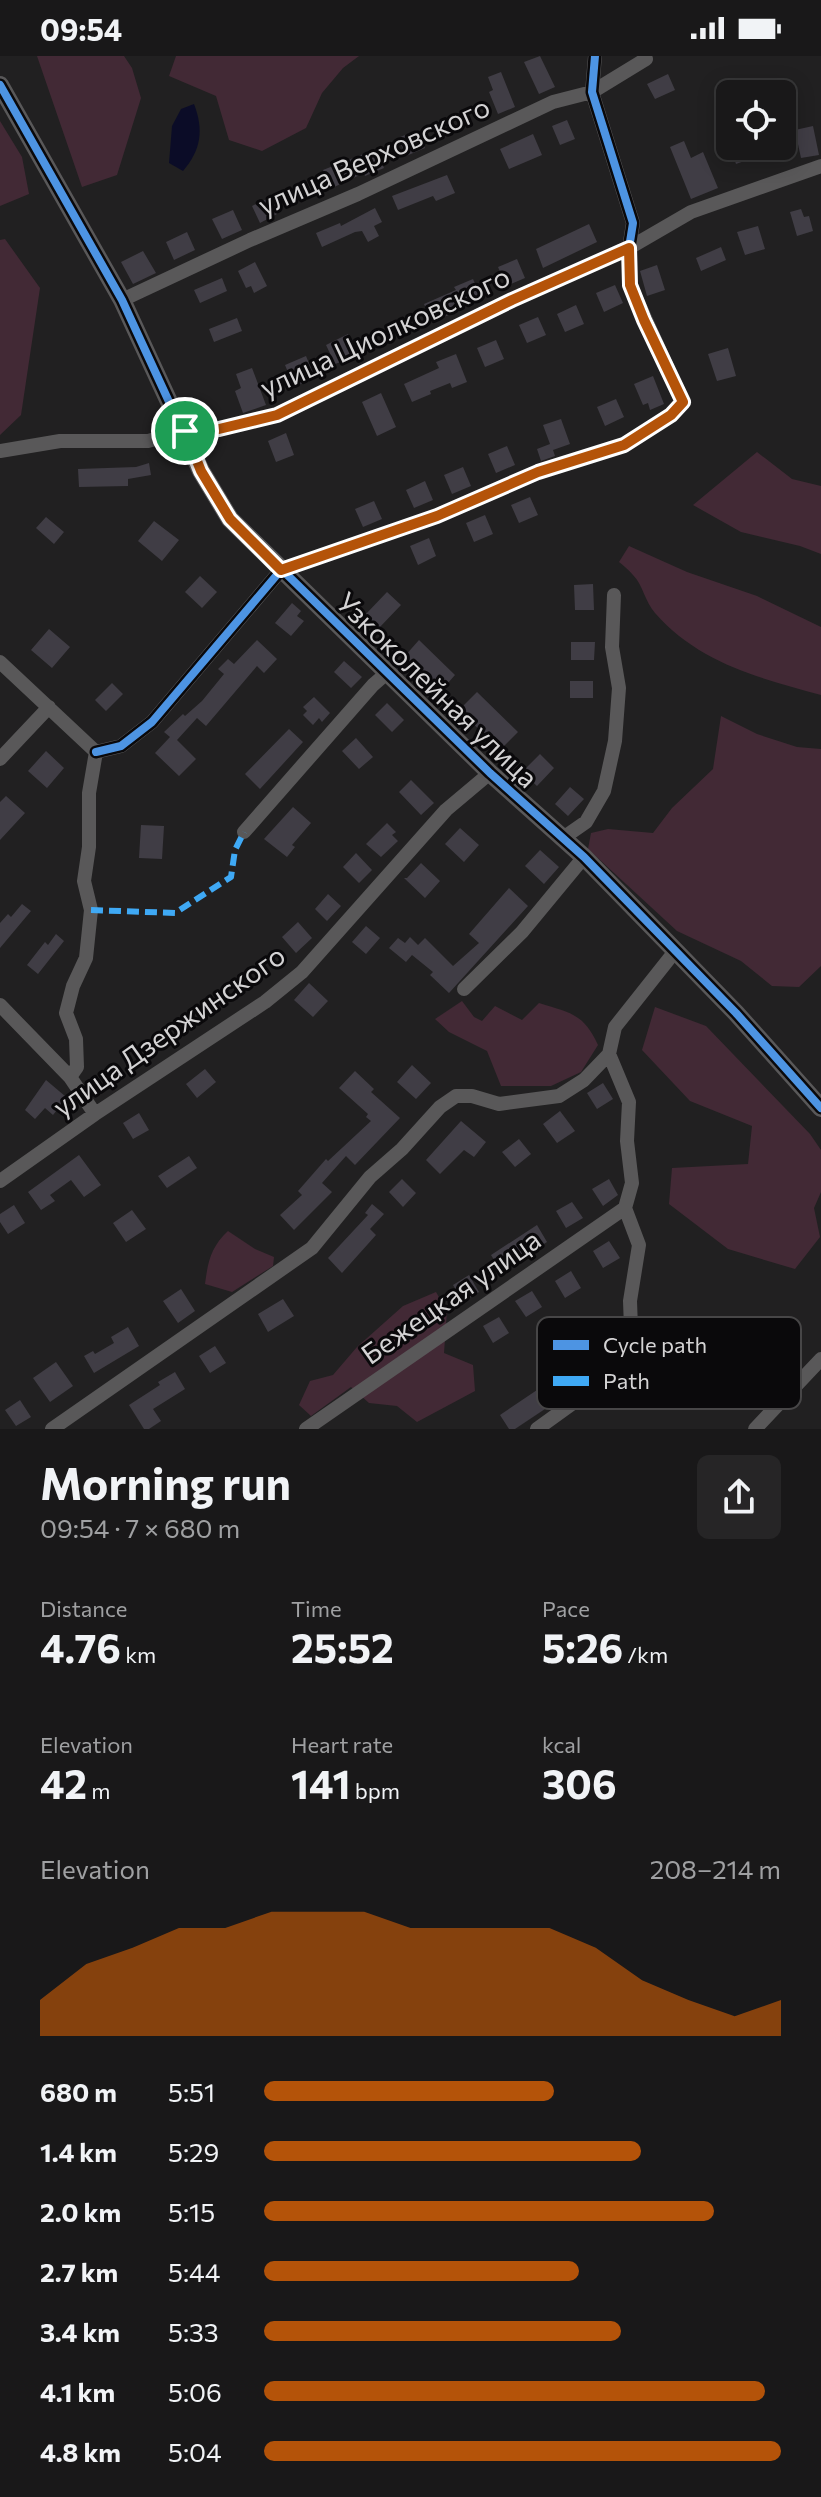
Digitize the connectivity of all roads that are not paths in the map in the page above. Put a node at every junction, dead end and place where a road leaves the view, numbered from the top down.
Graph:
1 (595, 56) edge
2 (646, 59) dead end
3 (0, 85) edge
4 (592, 92) junction
5 (821, 166) edge
6 (629, 248) junction
7 (122, 300) junction
8 (185, 431) junction
9 (0, 451) edge
10 (281, 570) junction
11 (614, 595) dead end
12 (0, 662) edge
13 (388, 672) junction
14 (49, 707) junction
15 (96, 752) junction
16 (0, 759) edge
17 (490, 773) junction
18 (244, 832) dead end
19 (563, 838) junction
20 (584, 857) junction
21 (676, 950) junction
22 (464, 989) dead end
23 (0, 1005) edge
24 (609, 1054) junction
25 (70, 1077) junction
26 (821, 1108) edge
27 (95, 1114) junction
28 (0, 1181) edge
29 (625, 1208) junction
30 (631, 1317) edge
31 (821, 1359) edge
32 (801, 1380) edge
33 (565, 1409) edge
34 (774, 1409) edge
35 (52, 1429) edge
36 (306, 1429) edge
37 (537, 1429) edge
38 (755, 1429) edge

1 - 4 street
2 - 4 street, улица Верховского
3 - 7 street, Узкоколейная улица
4 - 6 street
4 - 7 street, улица Верховского
5 - 6 street, улица Циолковского
6 - 8 street, улица Циолковского
6 - 10 street
7 - 8 street, Узкоколейная улица
8 - 9 street, улица Циолковского
8 - 10 street, Узкоколейная улица
10 - 13 street, Узкоколейная улица
10 - 15 street
11 - 19 street
12 - 14 street
13 - 17 street, Узкоколейная улица
13 - 18 street
14 - 15 street
14 - 16 street
15 - 25 street
17 - 19 street, Узкоколейная улица
17 - 27 street, улица Дзержинского
19 - 20 street, Узкоколейная улица
20 - 21 street, Узкоколейная улица
20 - 22 street
21 - 24 street
21 - 26 street, Узкоколейная улица
23 - 25 street
24 - 29 street
24 - 35 street
25 - 27 street
27 - 28 street, улица Дзержинского
29 - 30 street
29 - 36 street, Бежецкая улица
31 - 32 street
33 - 37 street
34 - 38 street

